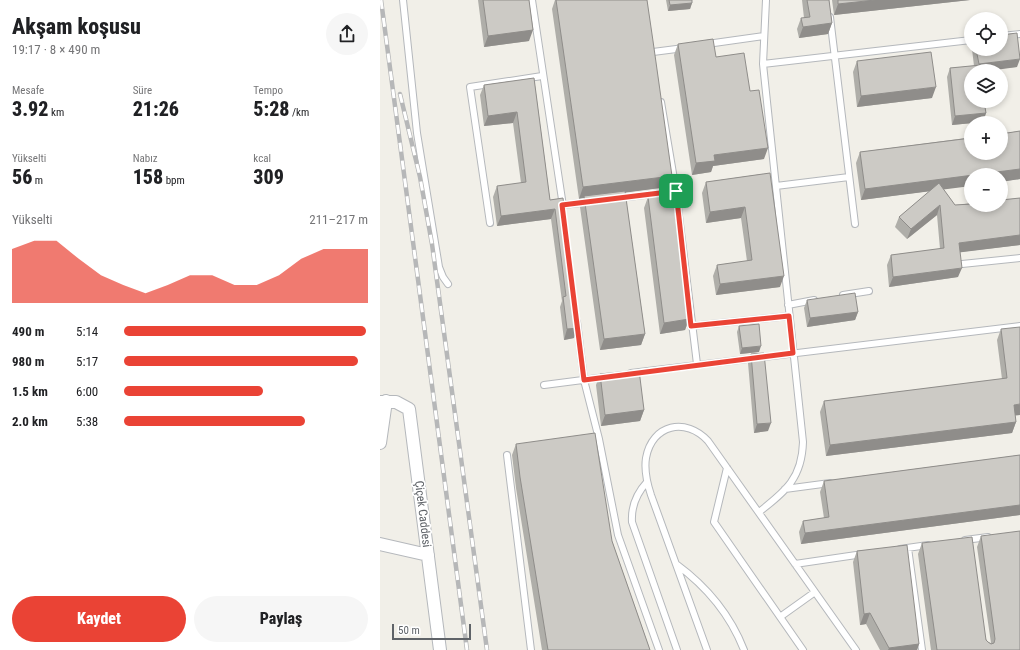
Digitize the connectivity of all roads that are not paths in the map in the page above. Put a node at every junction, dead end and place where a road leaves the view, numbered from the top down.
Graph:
1 (403, 0) edge
2 (532, 0) edge
3 (766, 0) edge
4 (829, 8) edge
5 (1020, 34) edge
6 (1008, 35) edge
7 (764, 36) junction
8 (964, 41) edge
9 (652, 44) edge
10 (690, 46) edge
11 (698, 46) edge
12 (654, 52) junction
13 (835, 56) junction
14 (655, 60) edge
15 (763, 64) junction
16 (542, 76) junction
17 (661, 98) edge
18 (849, 177) junction
19 (776, 186) junction
20 (676, 191) junction
21 (615, 199) edge
22 (593, 201) edge
23 (562, 205) junction
24 (563, 212) edge
25 (490, 224) dead end
26 (855, 224) dead end
27 (1020, 258) edge
28 (962, 264) edge
29 (448, 284) dead end
30 (869, 291) dead end
31 (840, 296) edge
32 (818, 300) edge
33 (788, 305) junction
34 (789, 316) junction
35 (576, 319) edge
36 (691, 326) junction
37 (1020, 326) edge
38 (793, 353) junction
39 (697, 364) junction
40 (621, 375) edge
41 (614, 376) edge
42 (584, 380) junction
43 (544, 385) dead end
44 (383, 401) edge
45 (380, 443) edge
46 (507, 454) dead end
47 (727, 468) junction
48 (647, 482) junction
49 (840, 482) edge
50 (785, 489) junction
51 (759, 512) junction
52 (992, 537) edge
53 (972, 540) junction
54 (958, 542) edge
55 (380, 544) edge
56 (936, 544) edge
57 (973, 547) edge
58 (908, 548) junction
59 (893, 550) edge
60 (870, 553) edge
61 (428, 555) junction
62 (676, 564) junction
63 (795, 564) junction
64 (816, 592) junction
65 (780, 617) junction
66 (440, 650) edge
67 (532, 650) edge
68 (659, 650) edge
69 (677, 650) edge
70 (707, 650) edge
71 (744, 650) edge
72 (803, 650) edge
73 (856, 650) edge
74 (922, 650) edge

1 - 29 lane
2 - 16 lane
3 - 7 lane
4 - 13 lane
5 - 6 lane
7 - 11 lane
7 - 15 lane
8 - 13 lane
9 - 12 lane
10 - 12 lane
12 - 14 lane
13 - 15 lane
13 - 18 lane
15 - 19 lane
16 - 23 lane
16 - 25 lane
17 - 20 lane
18 - 19 lane
18 - 26 lane
19 - 33 lane
20 - 21 lane
20 - 36 lane
22 - 23 lane
23 - 24 lane
27 - 28 lane
30 - 31 lane
32 - 33 lane
33 - 34 lane
34 - 36 lane
34 - 38 lane
35 - 42 lane
36 - 39 lane
37 - 38 lane
38 - 39 lane
38 - 50 lane
39 - 40 lane
41 - 42 lane
42 - 43 lane
42 - 68 lane
44 - 45 street
44 - 61 street, Çiçek Caddesi
46 - 67 lane
47 - 48 lane
47 - 51 lane
47 - 65 lane
48 - 62 lane
48 - 69 lane
49 - 50 lane
50 - 51 lane
51 - 63 lane
52 - 53 lane
53 - 54 lane
53 - 57 lane
55 - 61 street
56 - 58 lane
58 - 59 lane
58 - 74 lane
60 - 63 lane
61 - 66 street, Çiçek Caddesi
62 - 70 lane
62 - 71 lane
63 - 64 lane
64 - 65 lane
64 - 73 lane
65 - 72 lane

